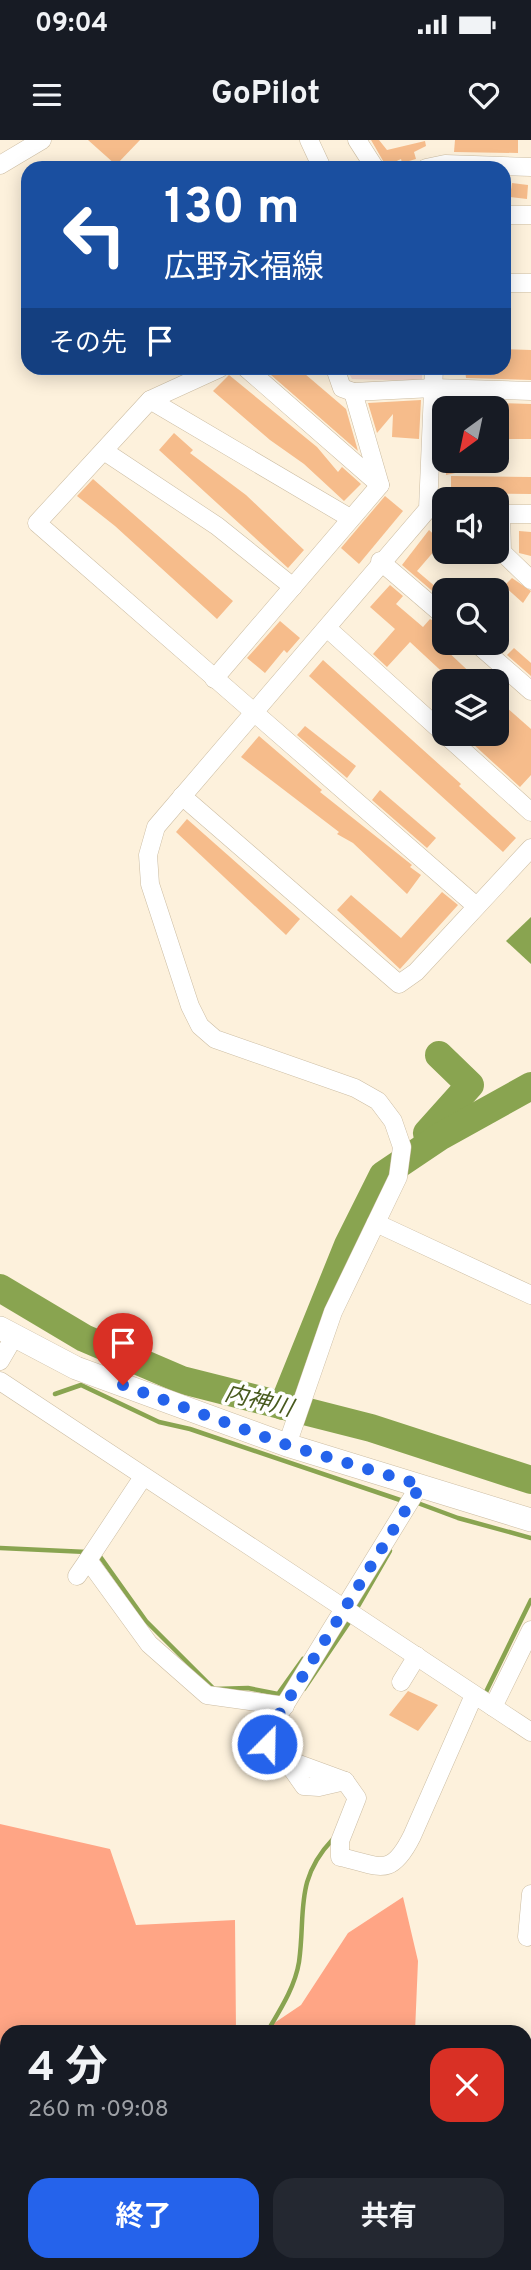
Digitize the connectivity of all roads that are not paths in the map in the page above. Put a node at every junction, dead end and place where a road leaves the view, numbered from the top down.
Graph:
1 (42, 140) edge
2 (309, 140) edge
3 (357, 140) edge
4 (319, 161) edge
5 (370, 161) edge
6 (0, 165) edge
7 (511, 166) edge
8 (531, 167) edge
9 (511, 215) edge
10 (531, 215) edge
11 (511, 283) edge
12 (531, 283) edge
13 (201, 375) edge
14 (254, 375) edge
15 (337, 375) edge
16 (434, 375) edge
17 (433, 388) junction
18 (531, 391) edge
19 (353, 392) junction
20 (149, 400) junction
21 (104, 451) junction
22 (380, 485) junction
23 (435, 487) edge
24 (432, 514) edge
25 (509, 514) edge
26 (531, 514) edge
27 (350, 518) junction
28 (509, 559) edge
29 (380, 561) junction
30 (531, 580) edge
31 (293, 587) junction
32 (432, 606) edge
33 (327, 628) junction
34 (490, 655) edge
35 (214, 679) junction
36 (531, 691) edge
37 (253, 712) junction
38 (182, 796) junction
39 (531, 812) edge
40 (531, 848) edge
41 (475, 905) junction
42 (376, 1223) junction
43 (531, 1295) edge
44 (7, 1332) edge
45 (0, 1361) edge
46 (0, 1381) edge
47 (288, 1439) junction
48 (143, 1476) junction
49 (421, 1485) junction
50 (531, 1520) edge
51 (88, 1560) junction
52 (77, 1576) dead end
53 (345, 1610) junction
54 (531, 1630) edge
55 (417, 1656) junction
56 (401, 1682) dead end
57 (474, 1695) junction
58 (285, 1706) junction
59 (493, 1707) junction
60 (531, 1732) edge
61 (531, 1894) edge
62 (527, 1937) dead end

1 - 6 street
2 - 4 street
3 - 5 street
7 - 8 street
9 - 10 street
11 - 12 street
13 - 20 street
14 - 22 street
15 - 19 street
16 - 17 street
17 - 18 street
17 - 19 street
17 - 23 street
19 - 22 street
20 - 21 street
20 - 27 street
21 - 31 street
21 - 35 street
22 - 27 street
24 - 29 street
25 - 26 street
27 - 31 street
28 - 30 street
29 - 32 street
29 - 33 street
31 - 35 street
33 - 37 street
33 - 39 street
34 - 36 street
35 - 37 street
37 - 38 street
37 - 41 street
38 - 41 street
38 - 42 street
40 - 41 street
42 - 43 street
42 - 47 street
44 - 45 street
44 - 47 main road
46 - 48 street
47 - 49 main road
48 - 51 street
48 - 53 street
49 - 50 main road
49 - 53 street
51 - 52 street
51 - 58 street
53 - 55 street
53 - 58 street
54 - 59 street
55 - 56 street
55 - 57 street
57 - 58 street
57 - 59 street
59 - 60 street
61 - 62 street

